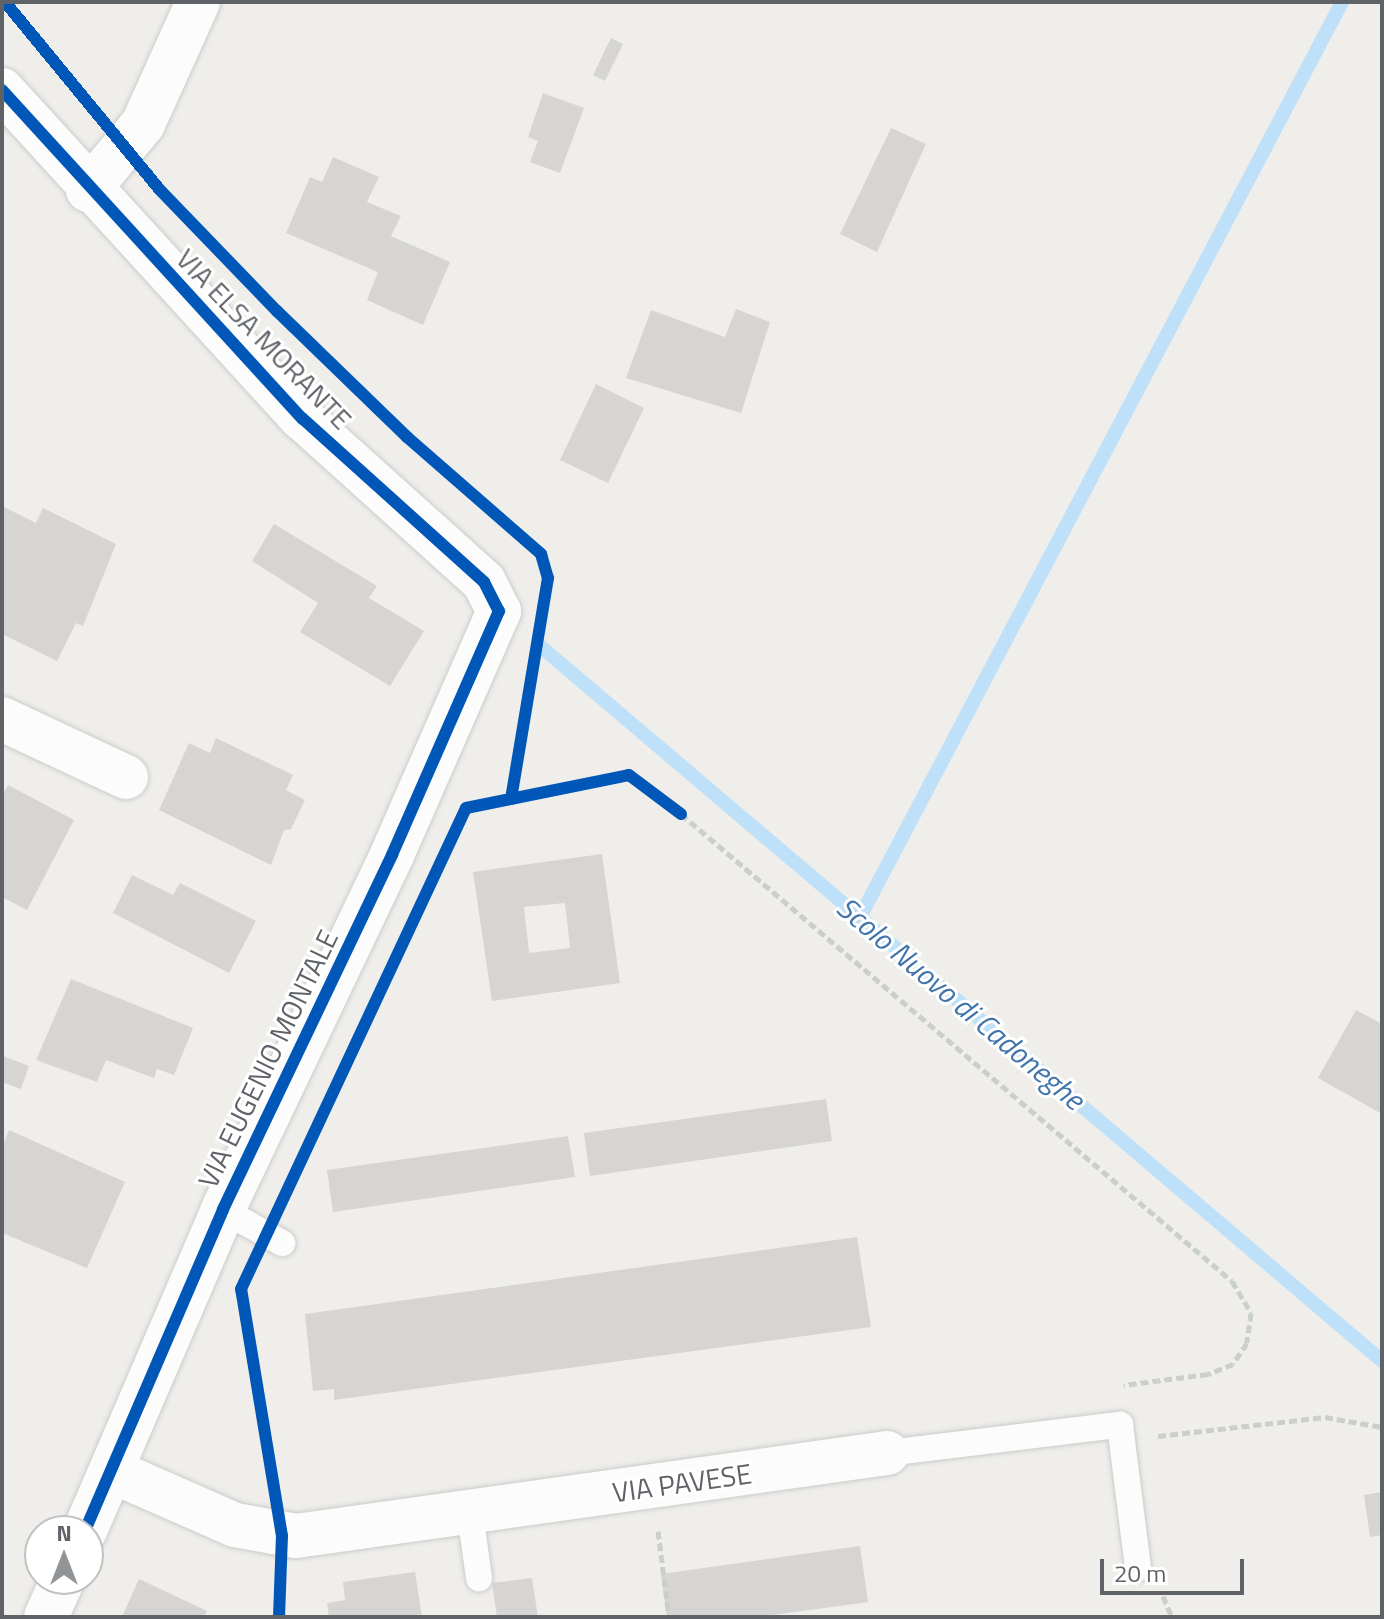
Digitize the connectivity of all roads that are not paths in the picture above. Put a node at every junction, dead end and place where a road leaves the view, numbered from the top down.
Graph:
1 (198, 2) edge
2 (2, 90) edge
3 (88, 190) junction
4 (499, 611) joint
5 (2, 719) edge
6 (126, 777) dead end
7 (223, 1210) junction
8 (282, 1243) dead end
9 (887, 1453) joint
10 (112, 1471) junction
11 (470, 1513) junction
12 (92, 1515) edge
13 (1138, 1568) dead end
14 (479, 1578) dead end
15 (56, 1595) edge
16 (46, 1617) edge

1 - 3 street
2 - 3 street, VIA ELSA MORANTE
3 - 4 street, VIA ELSA MORANTE
4 - 7 street, VIA EUGENIO MONTALE
5 - 6 street
7 - 8 lane
7 - 10 street, VIA EUGENIO MONTALE
9 - 11 street, VIA PAVESE
9 - 13 lane, VIA PAVESE
10 - 11 street, VIA PAVESE
10 - 12 street, VIA EUGENIO MONTALE
11 - 14 lane
15 - 16 street

